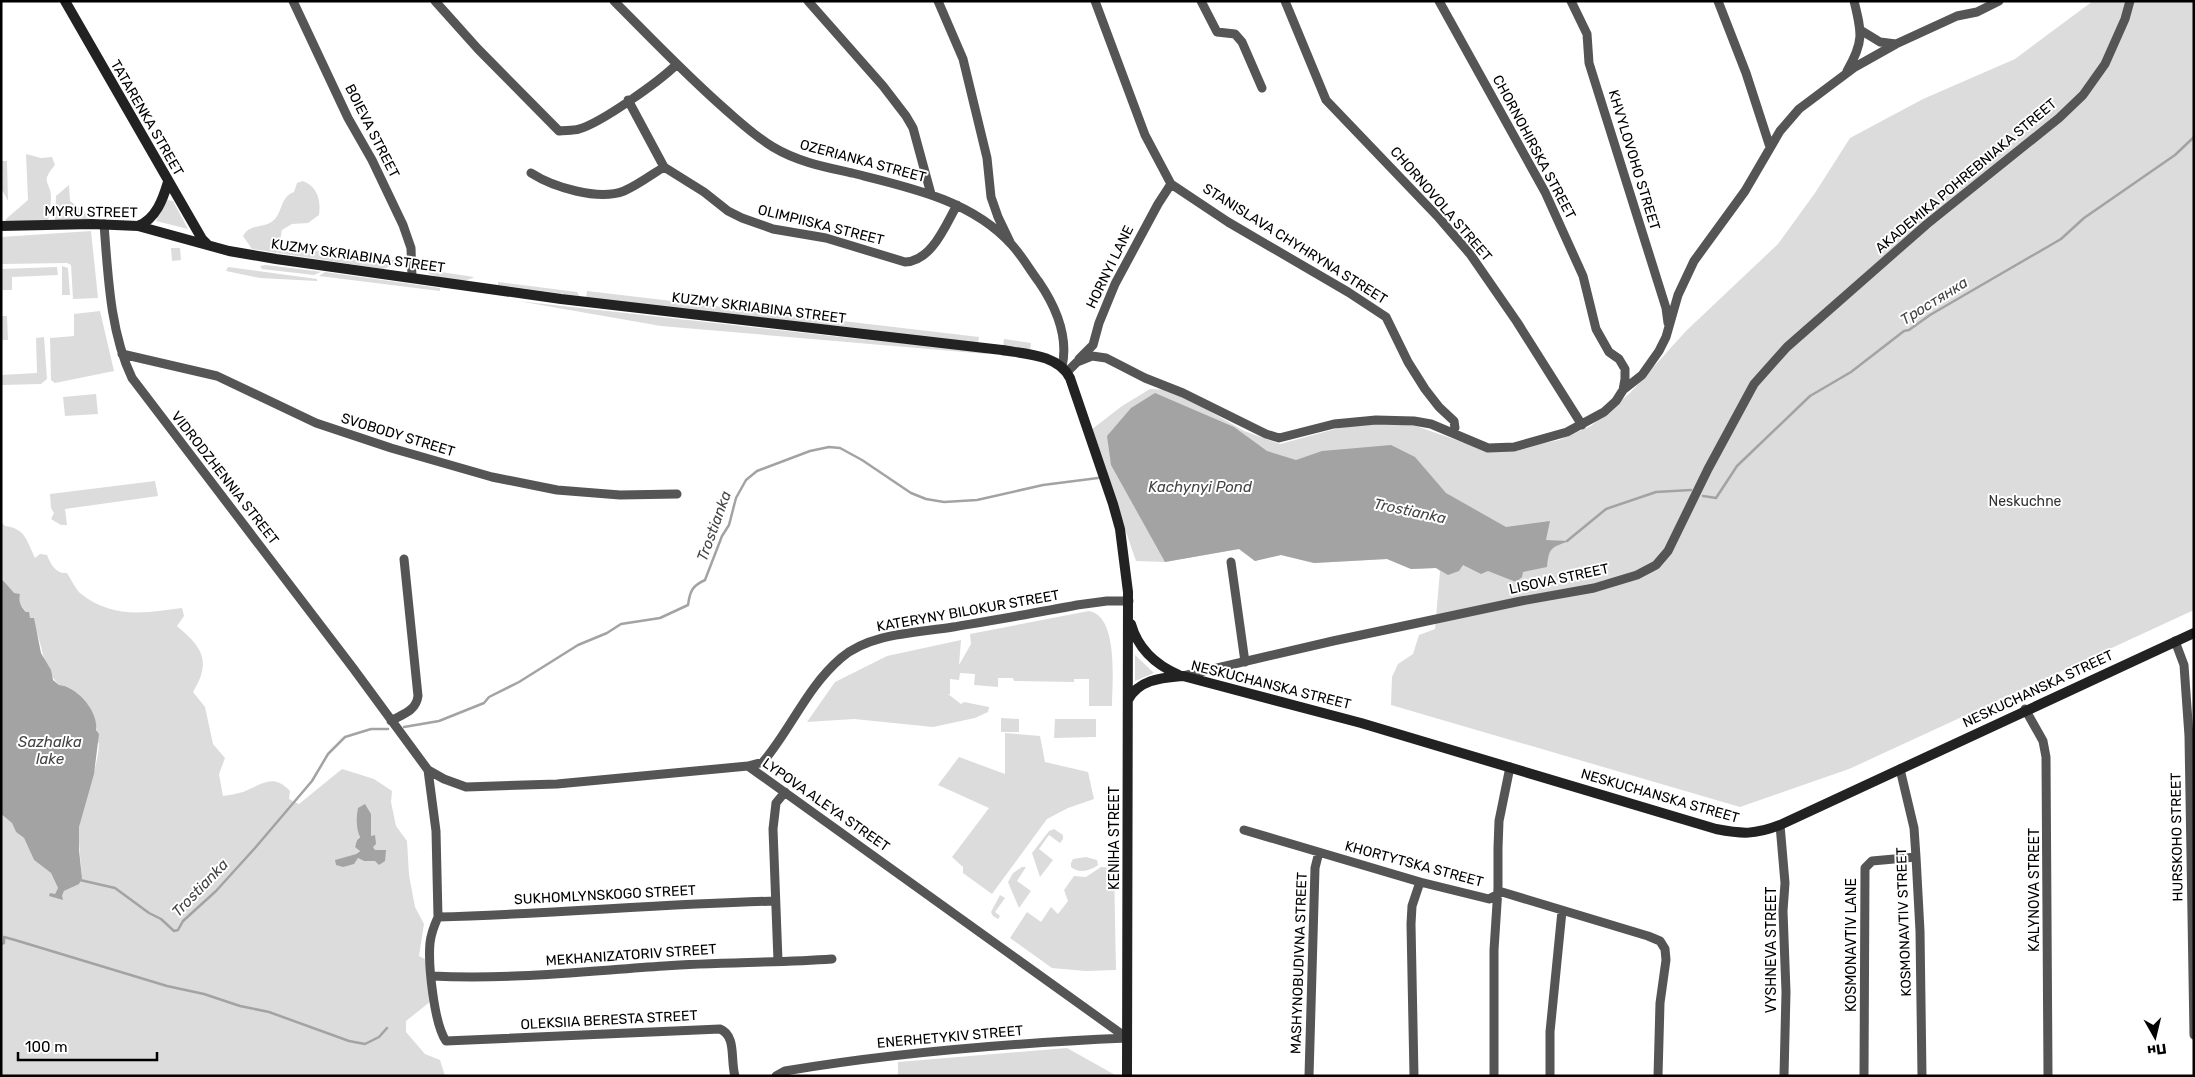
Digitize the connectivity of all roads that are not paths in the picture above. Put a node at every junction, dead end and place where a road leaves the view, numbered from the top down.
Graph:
1 (65, 1) edge
2 (292, 1) edge
3 (435, 1) edge
4 (614, 1) edge
5 (808, 1) edge
6 (938, 1) edge
7 (1095, 1) edge
8 (1201, 1) edge
9 (1285, 1) edge
10 (1439, 1) edge
11 (1571, 1) edge
12 (1718, 1) edge
13 (1854, 1) edge
14 (1999, 1) edge
15 (2130, 1) edge
16 (1983, 5) edge
17 (1862, 31) junction
18 (1896, 44) junction
19 (677, 64) junction
20 (1846, 74) junction
21 (1262, 88) dead end
22 (628, 100) junction
23 (1770, 147) junction
24 (664, 167) junction
25 (531, 173) dead end
26 (168, 182) junction
27 (1171, 184) junction
28 (931, 194) junction
29 (958, 205) junction
30 (104, 224) junction
31 (1, 226) edge
32 (138, 226) junction
33 (1012, 244) junction
34 (208, 245) junction
35 (412, 277) junction
36 (1668, 328) junction
37 (1787, 347) joint
38 (122, 354) junction
39 (1076, 362) junction
40 (1064, 369) junction
41 (1623, 390) junction
42 (1582, 424) junction
43 (1450, 432) junction
44 (676, 494) dead end
45 (404, 559) dead end
46 (1231, 562) dead end
47 (1129, 601) junction
48 (1129, 616) junction
49 (2194, 633) edge
50 (2175, 641) junction
51 (1245, 662) junction
52 (1183, 676) junction
53 (1128, 700) junction
54 (2026, 709) junction
55 (391, 721) junction
56 (748, 766) junction
57 (1510, 768) junction
58 (1900, 769) junction
59 (428, 770) junction
60 (784, 792) junction
61 (1780, 825) junction
62 (1244, 830) dead end
63 (1319, 852) junction
64 (1916, 857) junction
65 (1420, 882) junction
66 (1497, 895) junction
67 (775, 900) junction
68 (1562, 911) junction
69 (438, 917) junction
70 (832, 959) dead end
71 (778, 960) junction
72 (432, 976) junction
73 (2194, 1035) edge
74 (1128, 1038) junction
75 (446, 1041) joint
76 (734, 1076) edge
77 (776, 1076) edge
78 (1127, 1076) edge
79 (1309, 1076) edge
80 (1414, 1076) edge
81 (1494, 1076) edge
82 (1550, 1076) edge
83 (1658, 1076) edge
84 (1784, 1076) edge
85 (1864, 1076) edge
86 (1922, 1076) edge
87 (2048, 1076) edge

1 - 26 main road, TATARENKA STREET
2 - 35 street, BOIEVA STREET
3 - 22 street
4 - 19 street, OZERIANKA STREET
5 - 28 street
6 - 33 street
7 - 27 street, STANISLAVA CHYHRYNA STREET
8 - 21 street
9 - 42 street, CHORNOVOLA STREET
10 - 41 street, CHORNOHIRSKA STREET
11 - 36 street, KHVYLOVOHO STREET
12 - 23 street
13 - 17 street
14 - 16 street
15 - 37 street, AKADEMIKA POHREBNIAKA STREET
16 - 18 street
17 - 18 street
17 - 20 street
18 - 20 street
19 - 22 street
19 - 28 street, OZERIANKA STREET
20 - 23 street
22 - 24 street, OLIMPIISKA STREET
23 - 36 street
24 - 25 street
24 - 29 street, OLIMPIISKA STREET
26 - 32 main road
26 - 34 main road, TATARENKA STREET
27 - 39 street, HORNYI LANE
27 - 43 street, STANISLAVA CHYHRYNA STREET
28 - 29 street, OZERIANKA STREET
29 - 33 street, OZERIANKA STREET
30 - 31 main road, MYRU STREET
30 - 32 main road, MYRU STREET
30 - 38 street, VIDRODZHENNIA STREET
32 - 34 main road, MYRU STREET
33 - 40 street, OZERIANKA STREET
34 - 35 main road, KUZMY SKRIABINA STREET
35 - 40 main road, KUZMY SKRIABINA STREET
36 - 41 street
37 - 51 street, LISOVA STREET
38 - 44 street, SVOBODY STREET
38 - 55 street, VIDRODZHENNIA STREET
39 - 40 street
39 - 43 street
40 - 47 main road
41 - 42 street
42 - 43 street
45 - 55 street
46 - 51 street
47 - 48 main road, KENIHA STREET
47 - 56 street, KATERYNY BILOKUR STREET
48 - 52 main road
48 - 53 main road, KENIHA STREET
49 - 50 main road, NESKUCHANSKA STREET
50 - 54 main road, NESKUCHANSKA STREET
50 - 73 street, HURSKOHO STREET
51 - 52 street, LISOVA STREET
52 - 53 main road, NESKUCHANSKA STREET
52 - 57 main road, NESKUCHANSKA STREET
53 - 74 main road, KENIHA STREET
54 - 58 main road, NESKUCHANSKA STREET
54 - 87 street, KALYNOVA STREET
55 - 59 street, LYPOVA ALEYA STREET
56 - 59 street, LYPOVA ALEYA STREET
56 - 60 street, LYPOVA ALEYA STREET
57 - 61 main road, NESKUCHANSKA STREET
57 - 66 street
58 - 61 main road, NESKUCHANSKA STREET
58 - 64 street, KOSMONAVTIV STREET
59 - 69 street, LYPOVA ALEYA STREET
60 - 67 street
60 - 74 street, LYPOVA ALEYA STREET
61 - 84 street, VYSHNEVA STREET
62 - 63 street, KHORTYTSKA STREET
63 - 65 street, KHORTYTSKA STREET
63 - 79 street, MASHYNOBUDIVNA STREET
64 - 85 street, KOSMONAVTIV LANE
64 - 86 street, KOSMONAVTIV STREET
65 - 66 street, KHORTYTSKA STREET
65 - 80 street
66 - 68 street, KHORTYTSKA STREET
66 - 81 street
67 - 69 street, SUKHOMLYNSKOGO STREET
67 - 71 street
68 - 82 street
68 - 83 street, KHORTYTSKA STREET
69 - 72 street, LYPOVA ALEYA STREET
70 - 71 street, MEKHANIZATORIV STREET
71 - 72 street, MEKHANIZATORIV STREET
72 - 75 street, LYPOVA ALEYA STREET
74 - 77 street, ENERHETYKIV STREET
74 - 78 main road, KENIHA STREET
75 - 76 street, OLEKSIIA BERESTA STREET

